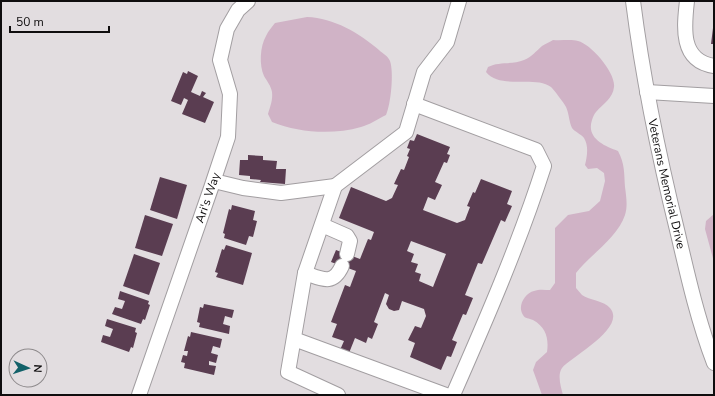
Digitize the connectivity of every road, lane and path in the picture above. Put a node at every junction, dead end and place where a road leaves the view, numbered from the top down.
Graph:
1 (248, 1) edge
2 (459, 1) edge
3 (633, 1) edge
4 (687, 1) edge
5 (714, 66) edge
6 (647, 92) junction
7 (714, 96) edge
8 (414, 104) junction
9 (214, 181) junction
10 (335, 186) junction
11 (322, 225) junction
12 (305, 273) junction
13 (294, 339) junction
14 (714, 363) edge
15 (139, 395) edge
16 (338, 395) edge
17 (446, 395) edge
18 (453, 395) edge

1 - 9 street, Ari's Way
2 - 8 street
3 - 6 street, Veterans Memorial Drive
4 - 5 street
6 - 7 street
6 - 14 street, Veterans Memorial Drive
8 - 10 street
8 - 18 street
9 - 10 street
9 - 15 street, Ari's Way
10 - 11 street
11 - 12 street
11 - 12 street
12 - 13 street
13 - 16 street
13 - 17 street

